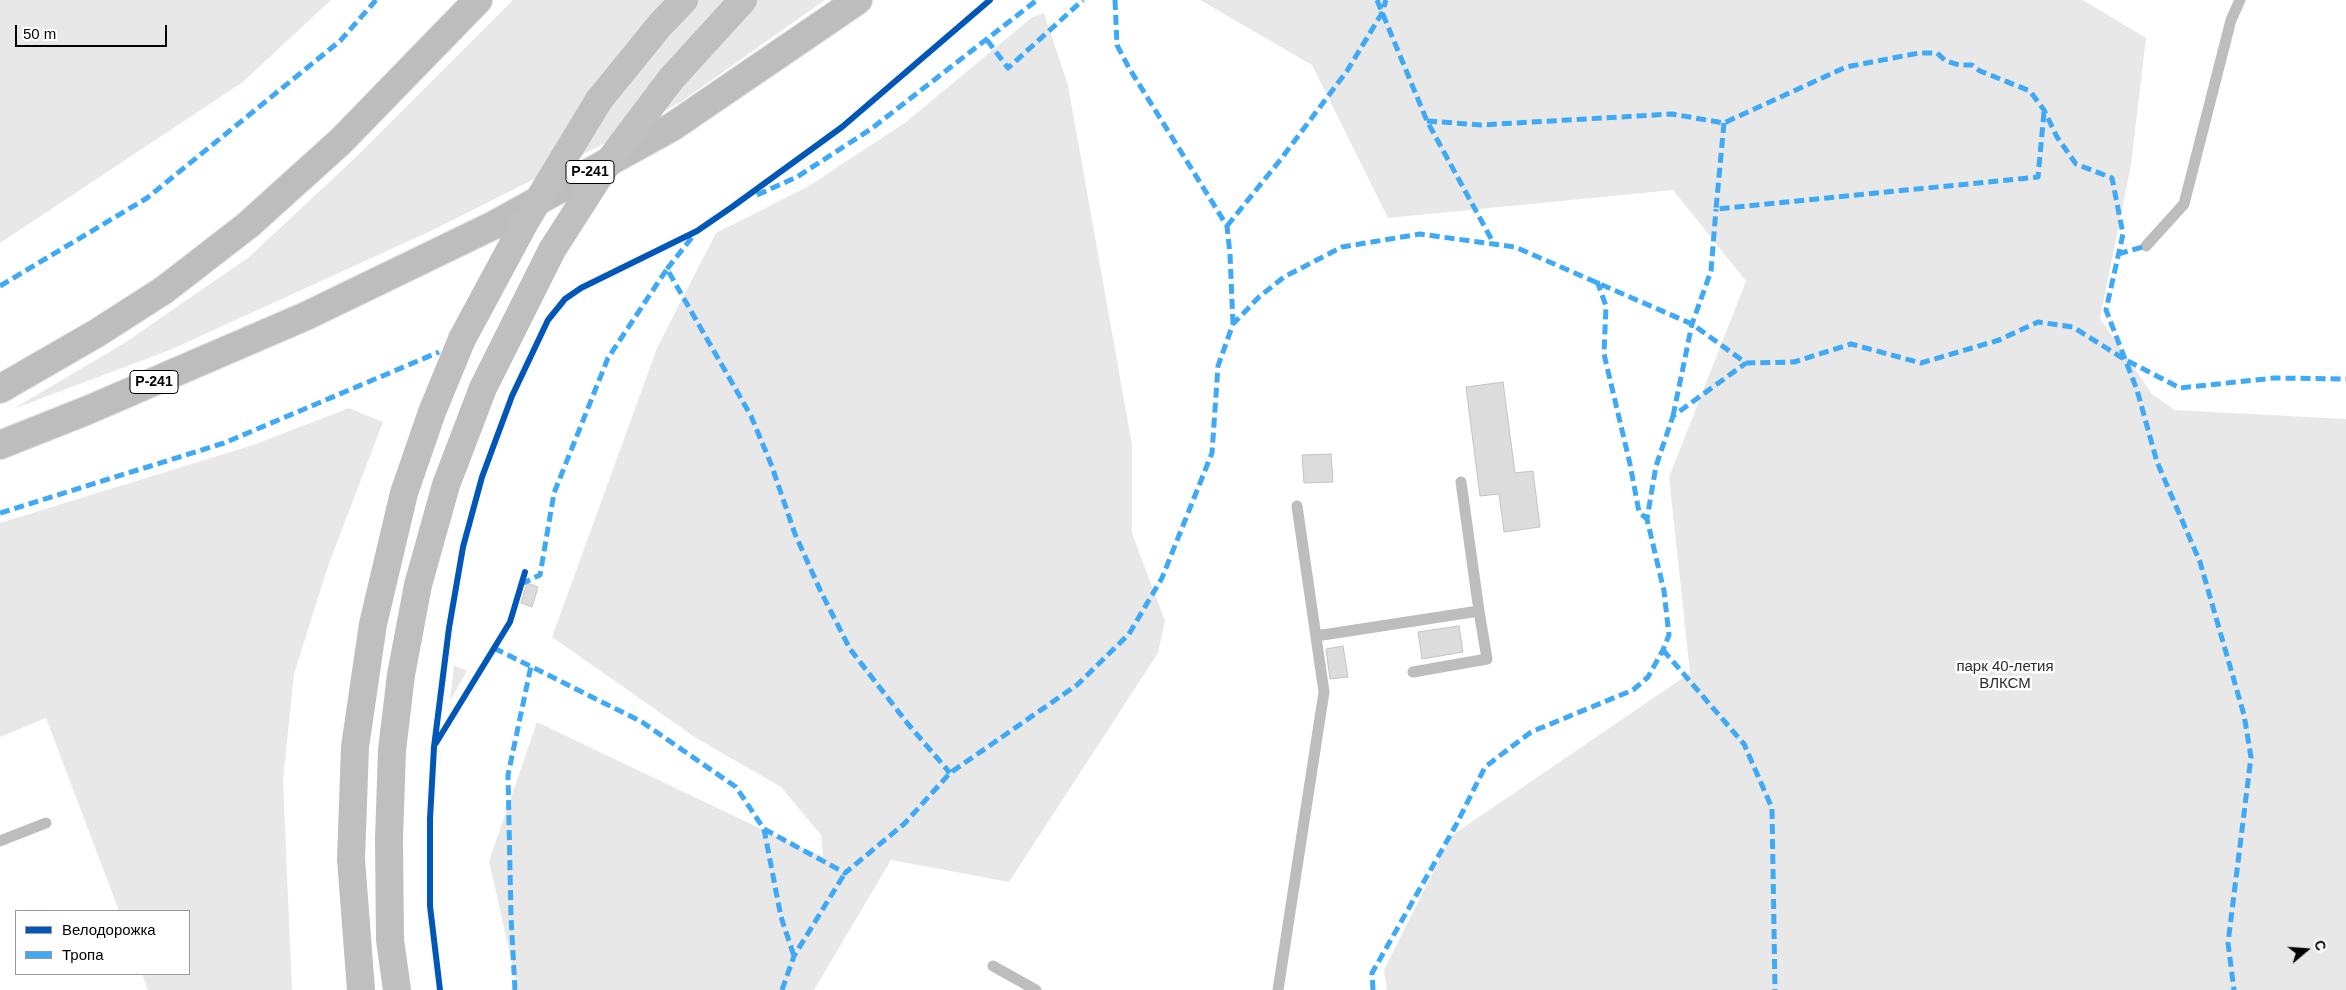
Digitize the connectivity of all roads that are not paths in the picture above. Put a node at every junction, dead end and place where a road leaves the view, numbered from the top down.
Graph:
1 (478, 0) edge
2 (684, 0) edge
3 (742, 0) edge
4 (858, 0) edge
5 (2240, 0) edge
6 (2146, 246) dead end
7 (0, 389) edge
8 (0, 445) edge
9 (1460, 482) dead end
10 (1297, 506) dead end
11 (1479, 611) junction
12 (1316, 636) junction
13 (1413, 672) dead end
14 (46, 822) dead end
15 (0, 841) edge
16 (993, 966) dead end
17 (361, 990) edge
18 (397, 990) edge
19 (1036, 990) edge
20 (1278, 990) edge

1 - 7 highway
2 - 17 main road, bridge
3 - 18 main road, bridge
4 - 8 highway, Р-241
5 - 6 lane
9 - 11 lane
10 - 12 lane
11 - 12 lane
11 - 13 lane
12 - 20 lane
14 - 15 lane
16 - 19 lane

